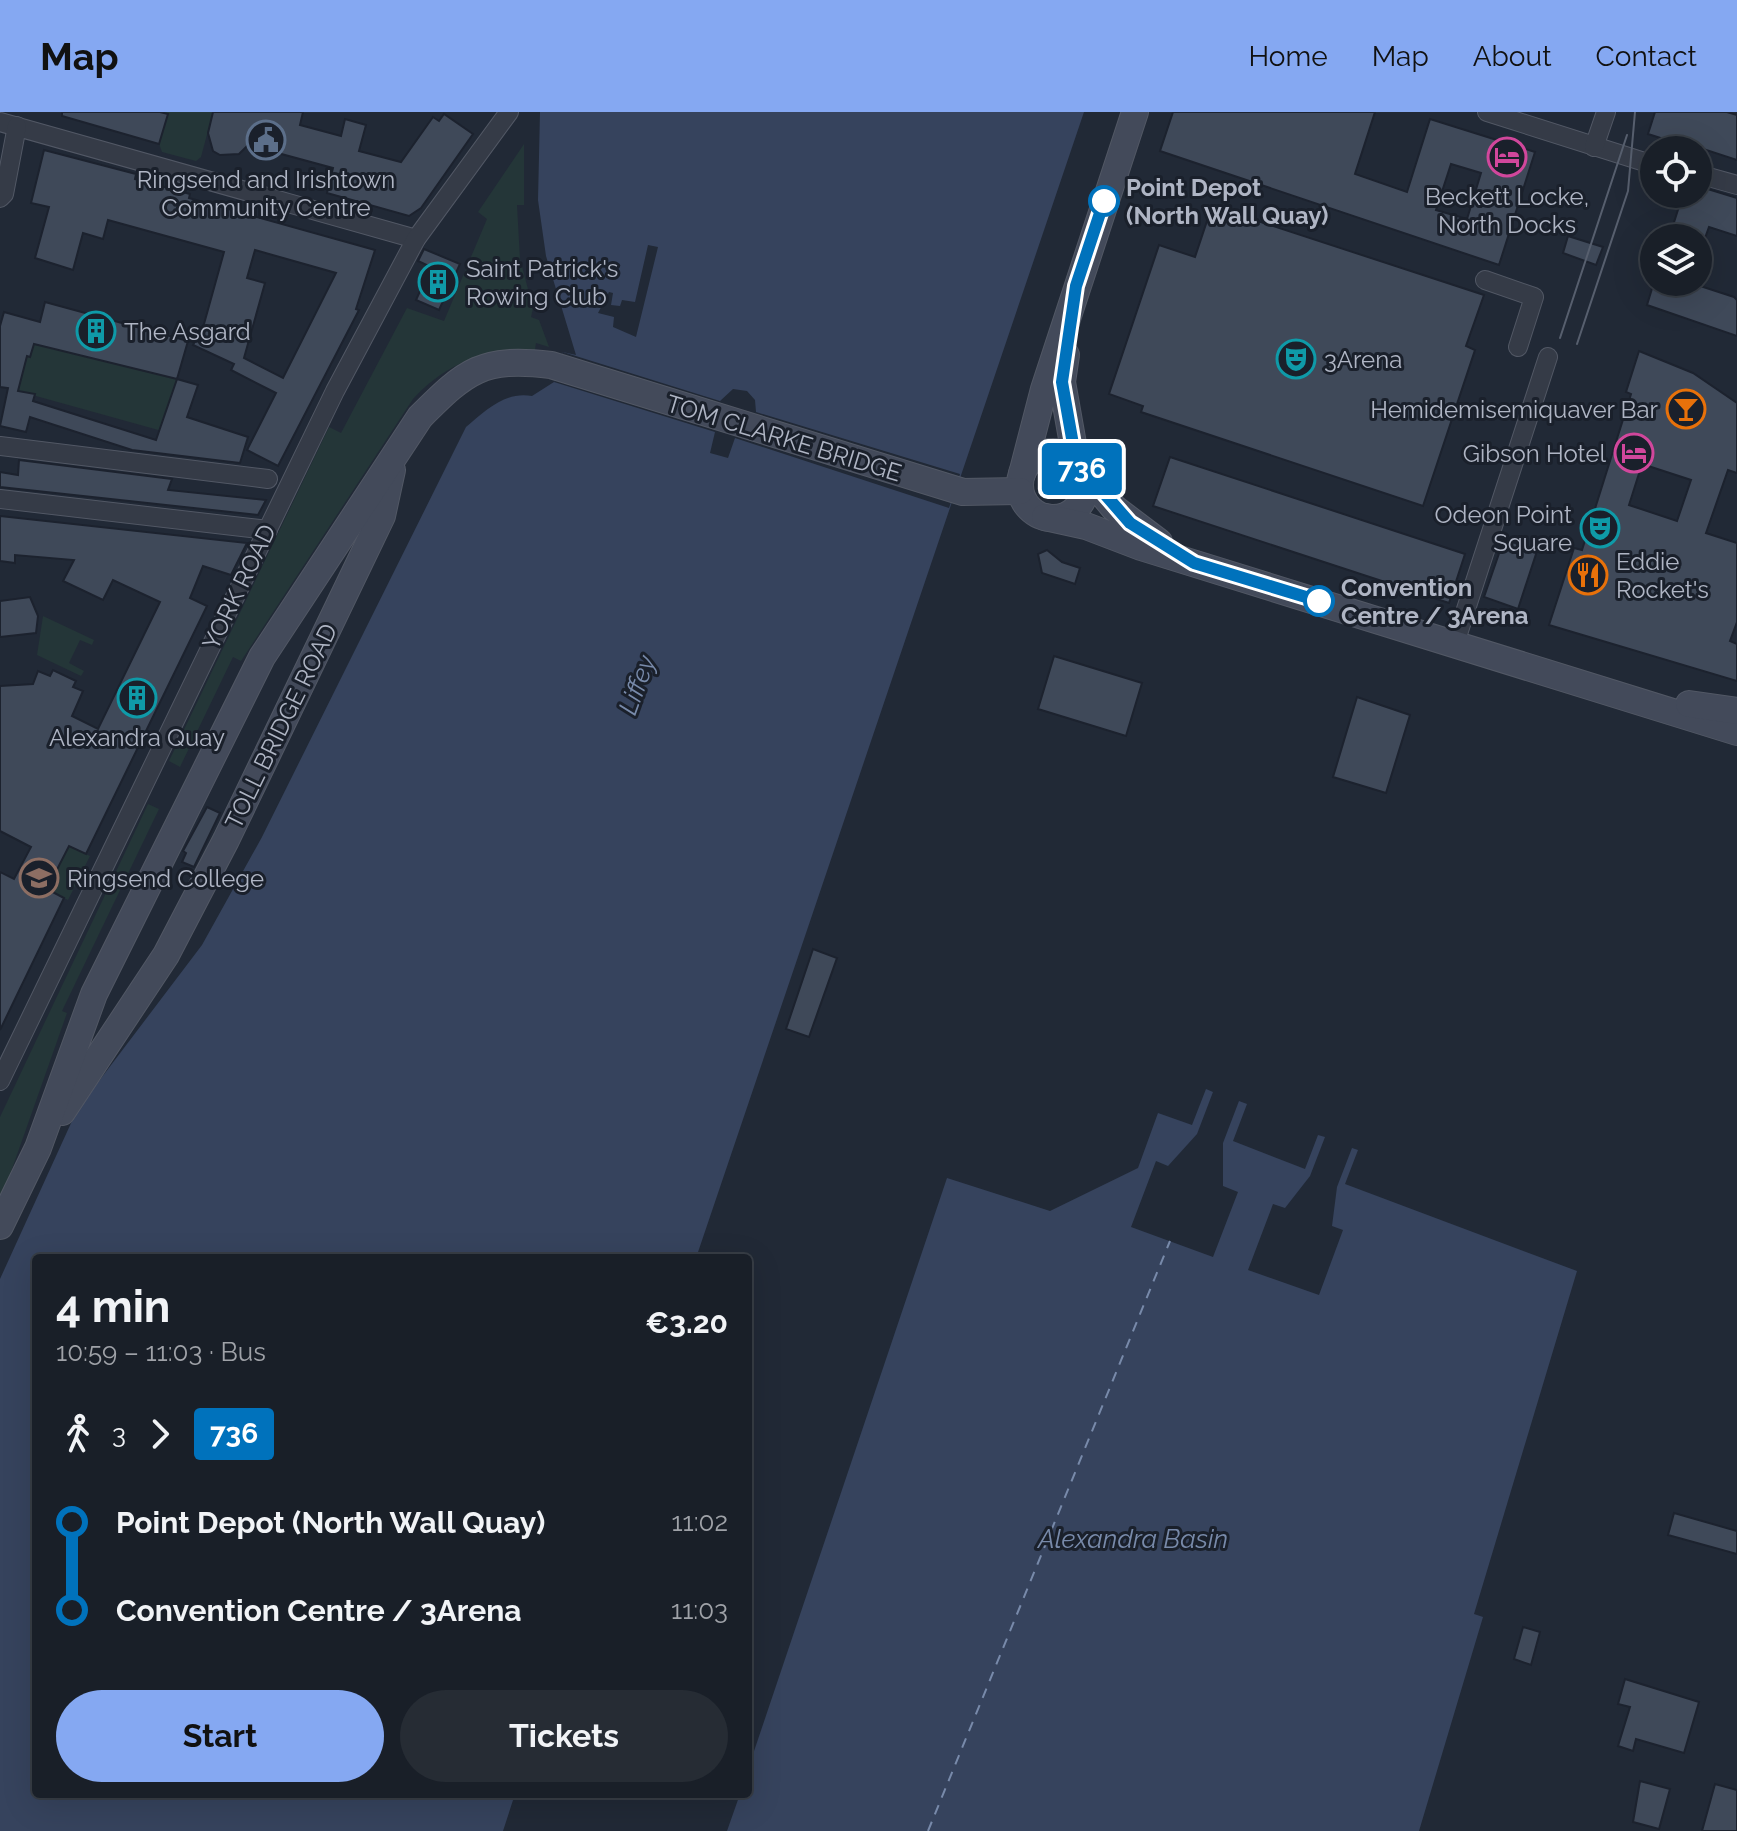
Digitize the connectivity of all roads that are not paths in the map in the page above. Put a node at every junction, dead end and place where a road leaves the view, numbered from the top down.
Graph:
1 (509, 112) edge
2 (1135, 112) edge
3 (1487, 112) edge
4 (1606, 112) edge
5 (8, 124) edge
6 (1594, 147) junction
7 (1640, 161) edge
8 (1712, 178) edge
9 (1737, 185) edge
10 (0, 198) edge
11 (416, 239) junction
12 (1485, 280) dead end
13 (1076, 286) junction
14 (1518, 347) dead end
15 (1548, 357) dead end
16 (551, 365) joint
17 (0, 446) edge
18 (396, 455) junction
19 (1078, 465) junction
20 (268, 479) dead end
21 (1021, 482) junction
22 (0, 499) edge
23 (1045, 517) junction
24 (264, 529) junction
25 (1194, 563) junction
26 (1455, 643) junction
27 (1642, 701) junction
28 (1737, 711) edge
29 (1737, 732) edge
30 (0, 1081) edge
31 (38, 1148) junction
32 (0, 1226) edge

1 - 11 street, YORK ROAD
2 - 13 main road
3 - 6 street
4 - 6 street
5 - 10 street
5 - 11 street
6 - 7 street
8 - 9 street
11 - 24 street, YORK ROAD
12 - 14 street
13 - 19 main road
13 - 21 main road
15 - 26 street
16 - 18 main road, TOLL BRIDGE ROAD
16 - 21 main road, TOM CLARKE BRIDGE
17 - 20 street
18 - 31 main road, TOLL BRIDGE ROAD
18 - 31 main road, TOLL BRIDGE ROAD
19 - 21 main road
19 - 23 main road
19 - 25 main road
21 - 23 main road
22 - 24 street
23 - 25 main road
24 - 30 street, YORK ROAD
25 - 26 main road
26 - 27 main road
27 - 28 main road
27 - 29 main road
31 - 32 main road, TOLL BRIDGE ROAD

